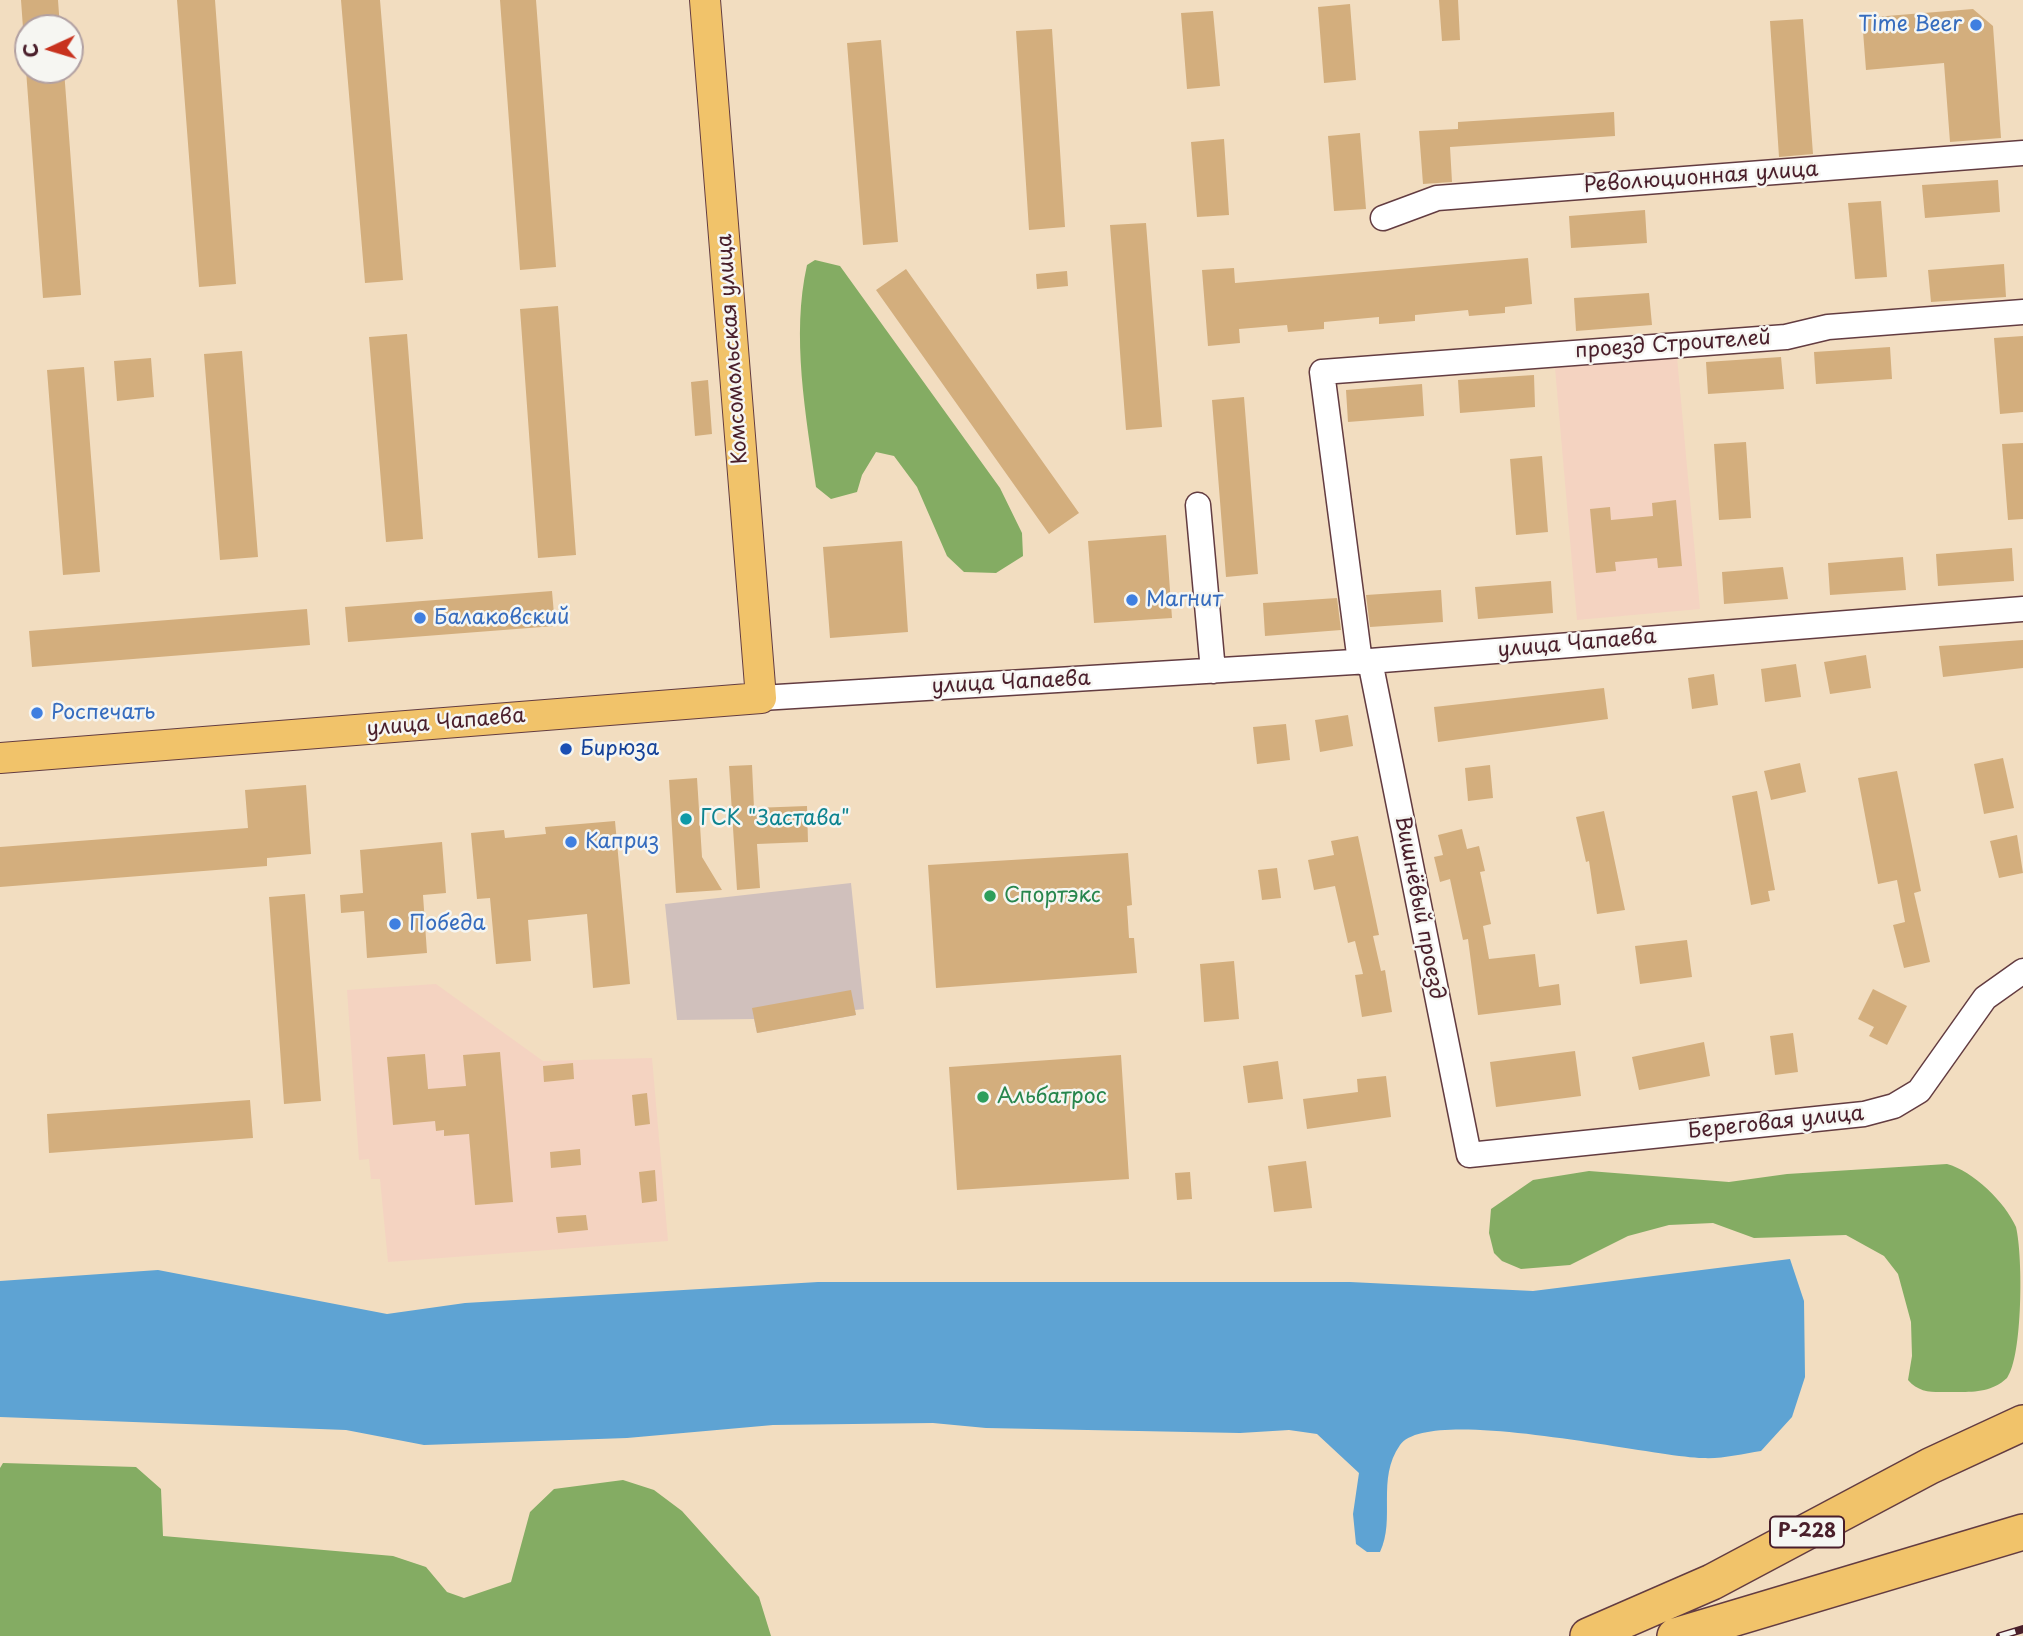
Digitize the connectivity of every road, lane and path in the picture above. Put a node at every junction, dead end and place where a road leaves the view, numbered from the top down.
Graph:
1 (705, 0) edge
2 (2023, 153) edge
3 (1383, 218) dead end
4 (2023, 312) edge
5 (1322, 372) joint
6 (1198, 505) dead end
7 (2023, 609) edge
8 (1365, 661) junction
9 (1213, 671) junction
10 (761, 698) junction
11 (0, 758) edge
12 (2023, 971) edge
13 (1469, 1155) joint
14 (2023, 1423) edge
15 (2023, 1532) edge
16 (1588, 1636) edge
17 (1675, 1636) edge

1 - 10 main road, Комсомольская улица
2 - 3 street, Революционная улица
4 - 5 street, проезд Строителей
5 - 8 street, Вишнёвый проезд
6 - 9 street
7 - 8 street, улица Чапаева
8 - 9 street, улица Чапаева
8 - 13 street, Вишнёвый проезд
9 - 10 street, улица Чапаева
10 - 11 main road, улица Чапаева
12 - 13 street, Береговая улица
14 - 16 highway, Р-228
15 - 17 highway

